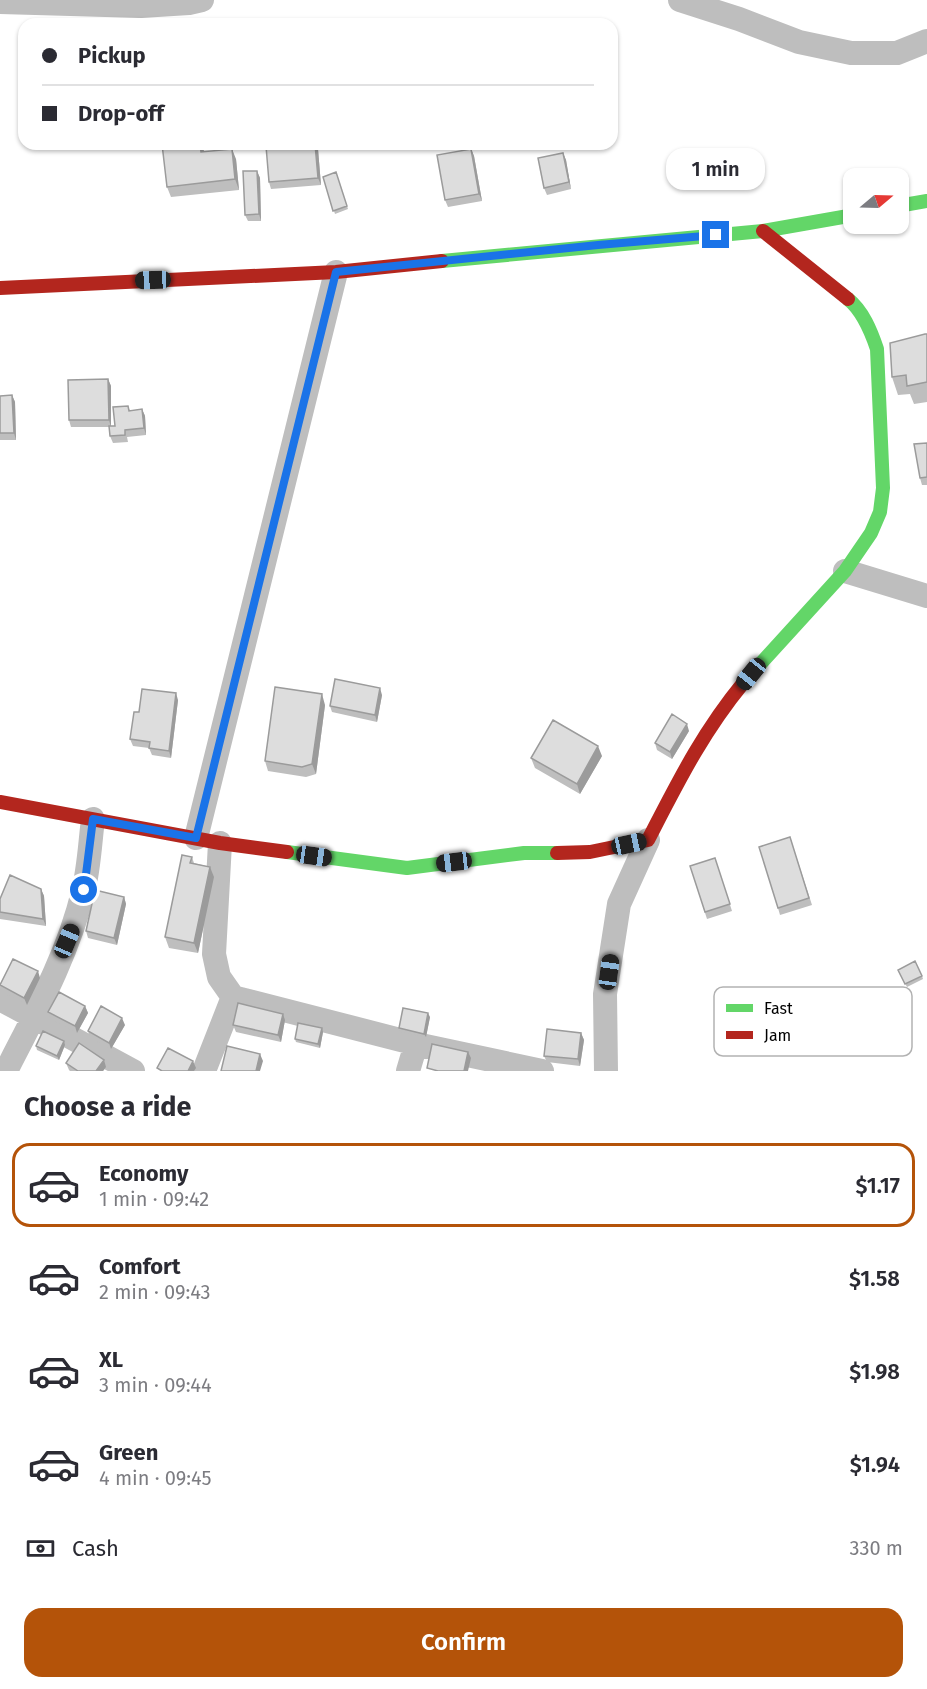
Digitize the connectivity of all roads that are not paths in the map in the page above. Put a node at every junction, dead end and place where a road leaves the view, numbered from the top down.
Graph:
1 (202, 0) edge
2 (680, 0) edge
3 (0, 2) edge
4 (927, 41) edge
5 (927, 201) edge
6 (909, 204) edge
7 (843, 217) edge
8 (763, 231) junction
9 (336, 272) junction
10 (0, 288) edge
11 (845, 571) junction
12 (927, 596) edge
13 (0, 802) edge
14 (93, 819) junction
15 (196, 838) junction
16 (648, 840) junction
17 (220, 843) junction
18 (233, 997) junction
19 (0, 999) edge
20 (34, 1016) junction
21 (416, 1044) junction
22 (6, 1071) edge
23 (133, 1071) edge
24 (204, 1071) edge
25 (408, 1071) edge
26 (542, 1071) edge
27 (606, 1071) edge

1 - 3 street
2 - 4 street
5 - 6 street
7 - 8 street
8 - 9 street
8 - 11 street
9 - 10 street
9 - 15 street
11 - 12 street
11 - 16 street
13 - 14 street
14 - 15 street
14 - 20 street
15 - 17 street
16 - 17 street
16 - 27 street
17 - 18 street
18 - 21 street
18 - 24 street
19 - 20 street
20 - 22 street
20 - 23 street
21 - 25 street
21 - 26 street

